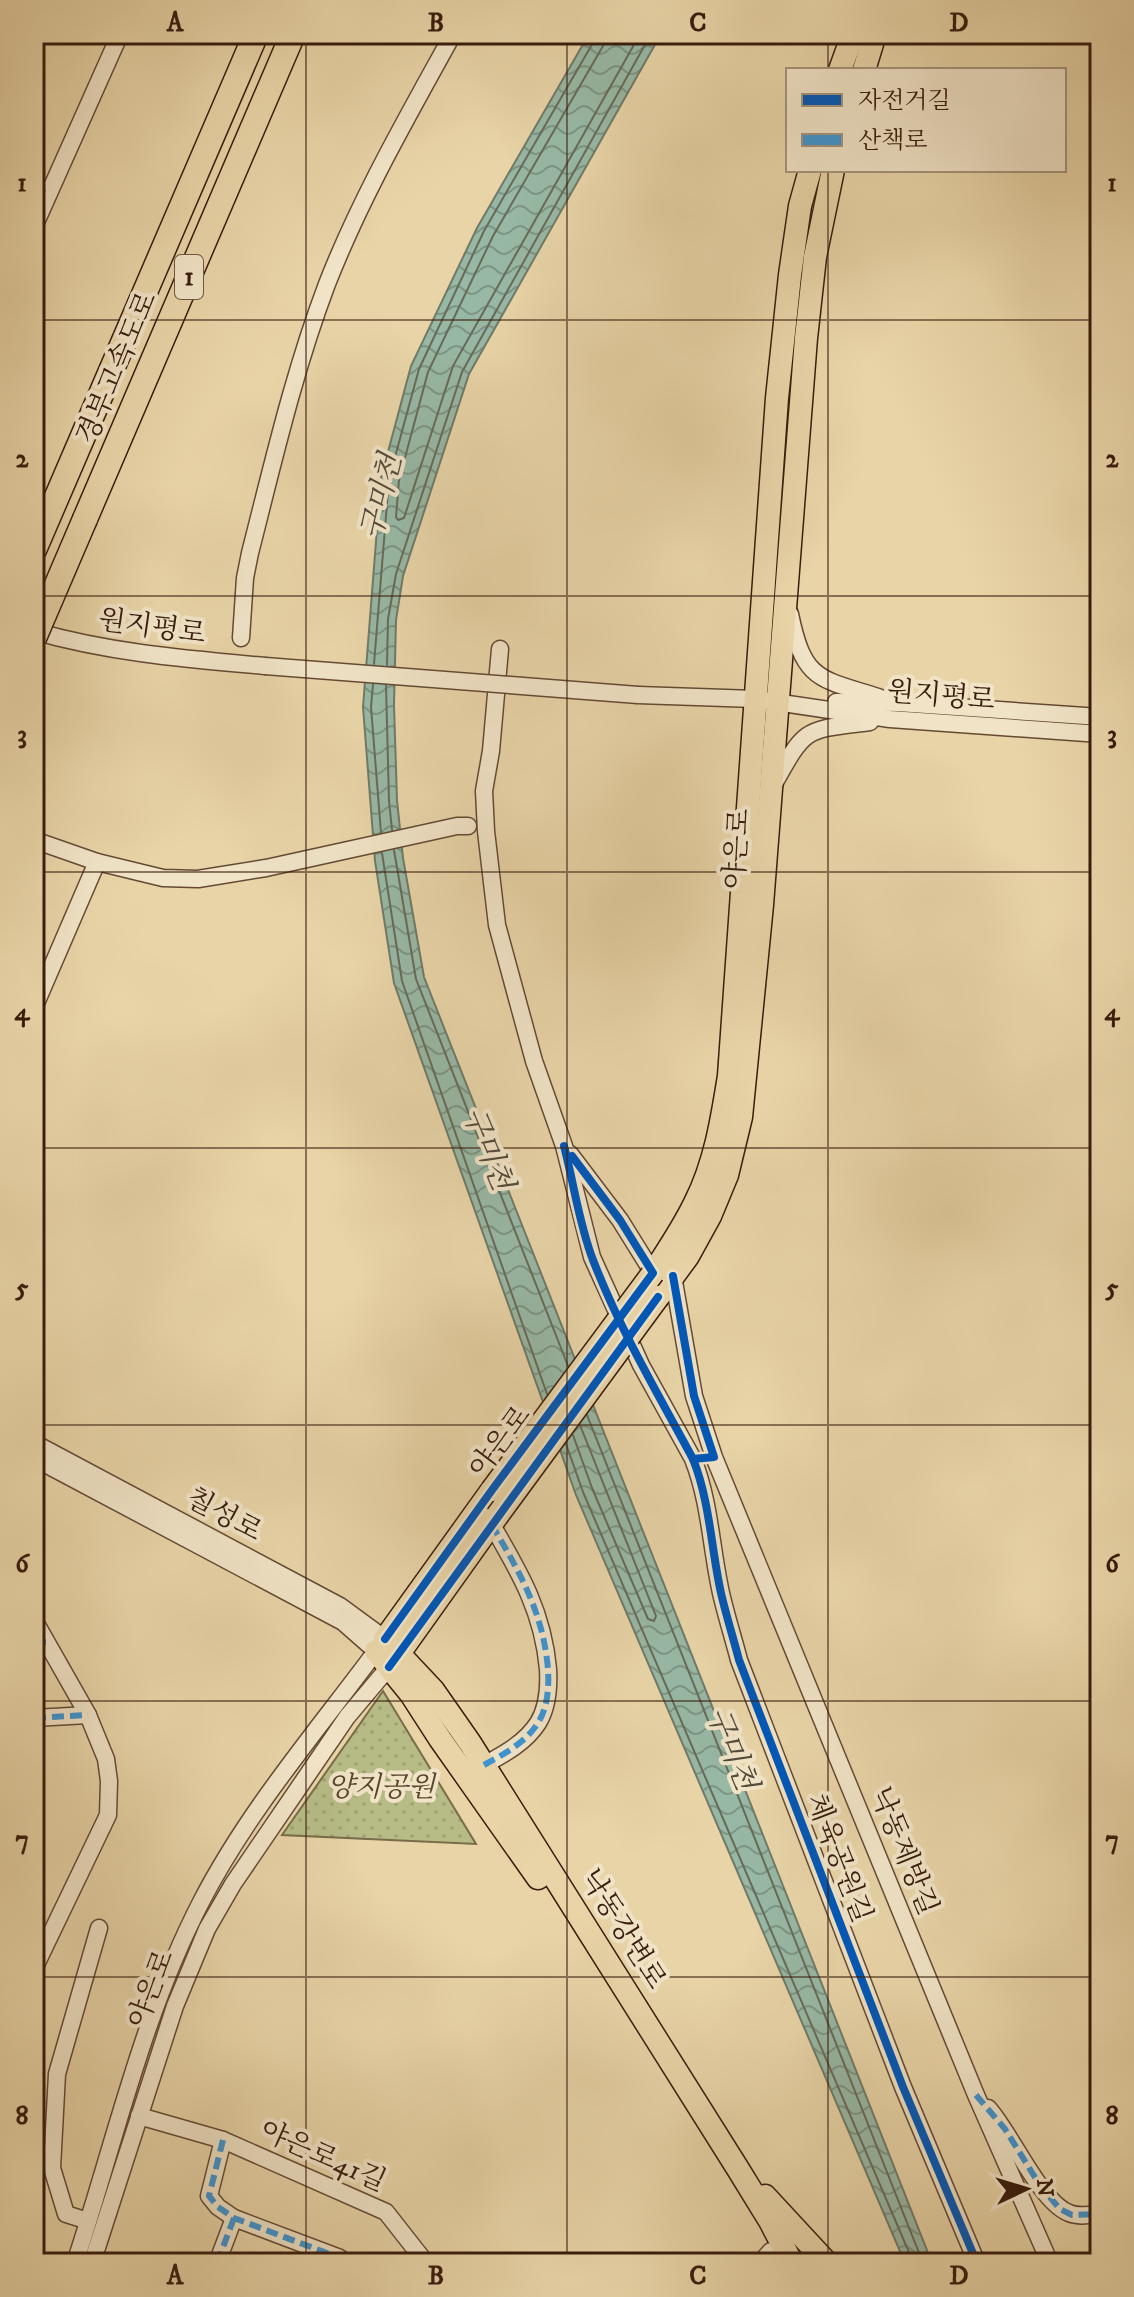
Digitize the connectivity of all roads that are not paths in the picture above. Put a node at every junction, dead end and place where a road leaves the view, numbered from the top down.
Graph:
1 (120, 34) edge
2 (256, 34) edge
3 (293, 34) edge
4 (453, 34) edge
5 (853, 34) edge
6 (875, 34) edge
7 (841, 68) edge
8 (865, 68) edge
9 (809, 172) edge
10 (833, 172) edge
11 (41, 191) edge
12 (34, 227) edge
13 (34, 550) edge
14 (786, 597) junction
15 (34, 631) edge
16 (34, 638) edge
17 (241, 638) dead end
18 (500, 649) dead end
19 (755, 699) junction
20 (778, 701) junction
21 (898, 703) junction
22 (1100, 717) edge
23 (890, 719) junction
24 (1100, 734) edge
25 (771, 789) junction
26 (462, 826) dead end
27 (34, 840) edge
28 (97, 862) junction
29 (34, 1008) edge
30 (564, 1146) junction
31 (663, 1275) junction
32 (34, 1443) edge
33 (714, 1457) junction
34 (34, 1458) edge
35 (693, 1459) junction
36 (495, 1520) junction
37 (34, 1620) edge
38 (41, 1642) edge
39 (383, 1652) junction
40 (88, 1715) junction
41 (34, 1718) edge
42 (484, 1765) junction
43 (99, 1928) dead end
44 (42, 1939) edge
45 (34, 1969) edge
46 (976, 2095) junction
47 (139, 2116) junction
48 (223, 2140) junction
49 (729, 2155) junction
50 (1100, 2214) edge
51 (234, 2218) junction
52 (88, 2221) junction
53 (340, 2258) dead end
54 (769, 2259) edge
55 (75, 2263) edge
56 (92, 2263) edge
57 (217, 2263) edge
58 (426, 2263) edge
59 (792, 2263) edge
60 (827, 2263) edge
61 (977, 2263) edge
62 (1050, 2263) edge

1 - 11 street
2 - 13 highway, 경부고속도로 / 1
3 - 16 highway, 경부고속도로 / 1, bridge
4 - 17 street
5 - 7 main road
6 - 8 main road
9 - 19 main road, 야은로
10 - 14 main road, 야은로
11 - 12 street
14 - 20 main road, 야은로
14 - 21 street
15 - 19 street, 원지평로, bridge
18 - 30 street
19 - 20 street, 원지평로
19 - 31 main road, 야은로
20 - 21 street, 원지평로
20 - 23 street, 원지평로
20 - 25 main road, 야은로
21 - 22 street, 원지평로
23 - 24 street, 원지평로
23 - 25 street
25 - 31 main road, 야은로
26 - 28 street
27 - 28 street
28 - 29 street
30 - 31 street
30 - 35 street, 체육공원길
31 - 33 street, 낙동제방길
31 - 36 main road, 야은로, bridge
31 - 39 main road, 야은로, bridge
32 - 39 street, 칠성로
33 - 35 street
33 - 46 street, 낙동제방길
34 - 39 street, 칠성로
35 - 61 street, 체육공원길
36 - 39 main road, 야은로
36 - 42 street
37 - 38 street
38 - 40 street
39 - 42 main road, 낙동강변로
39 - 47 street, 야은로
39 - 52 street, 야은로
39 - 54 main road, 낙동강변로
40 - 41 street
40 - 44 street
42 - 49 main road, 낙동강변로
43 - 52 street
44 - 45 street
46 - 50 street
46 - 62 street, 낙동제방길
47 - 48 street, 야은로41길
47 - 56 street, 야은로
48 - 51 street, 야은로41길
48 - 58 street, 야은로41길
49 - 59 main road, 낙동강변로
49 - 60 main road
51 - 53 street, 야은로41길
51 - 57 street
52 - 55 street, 야은로

